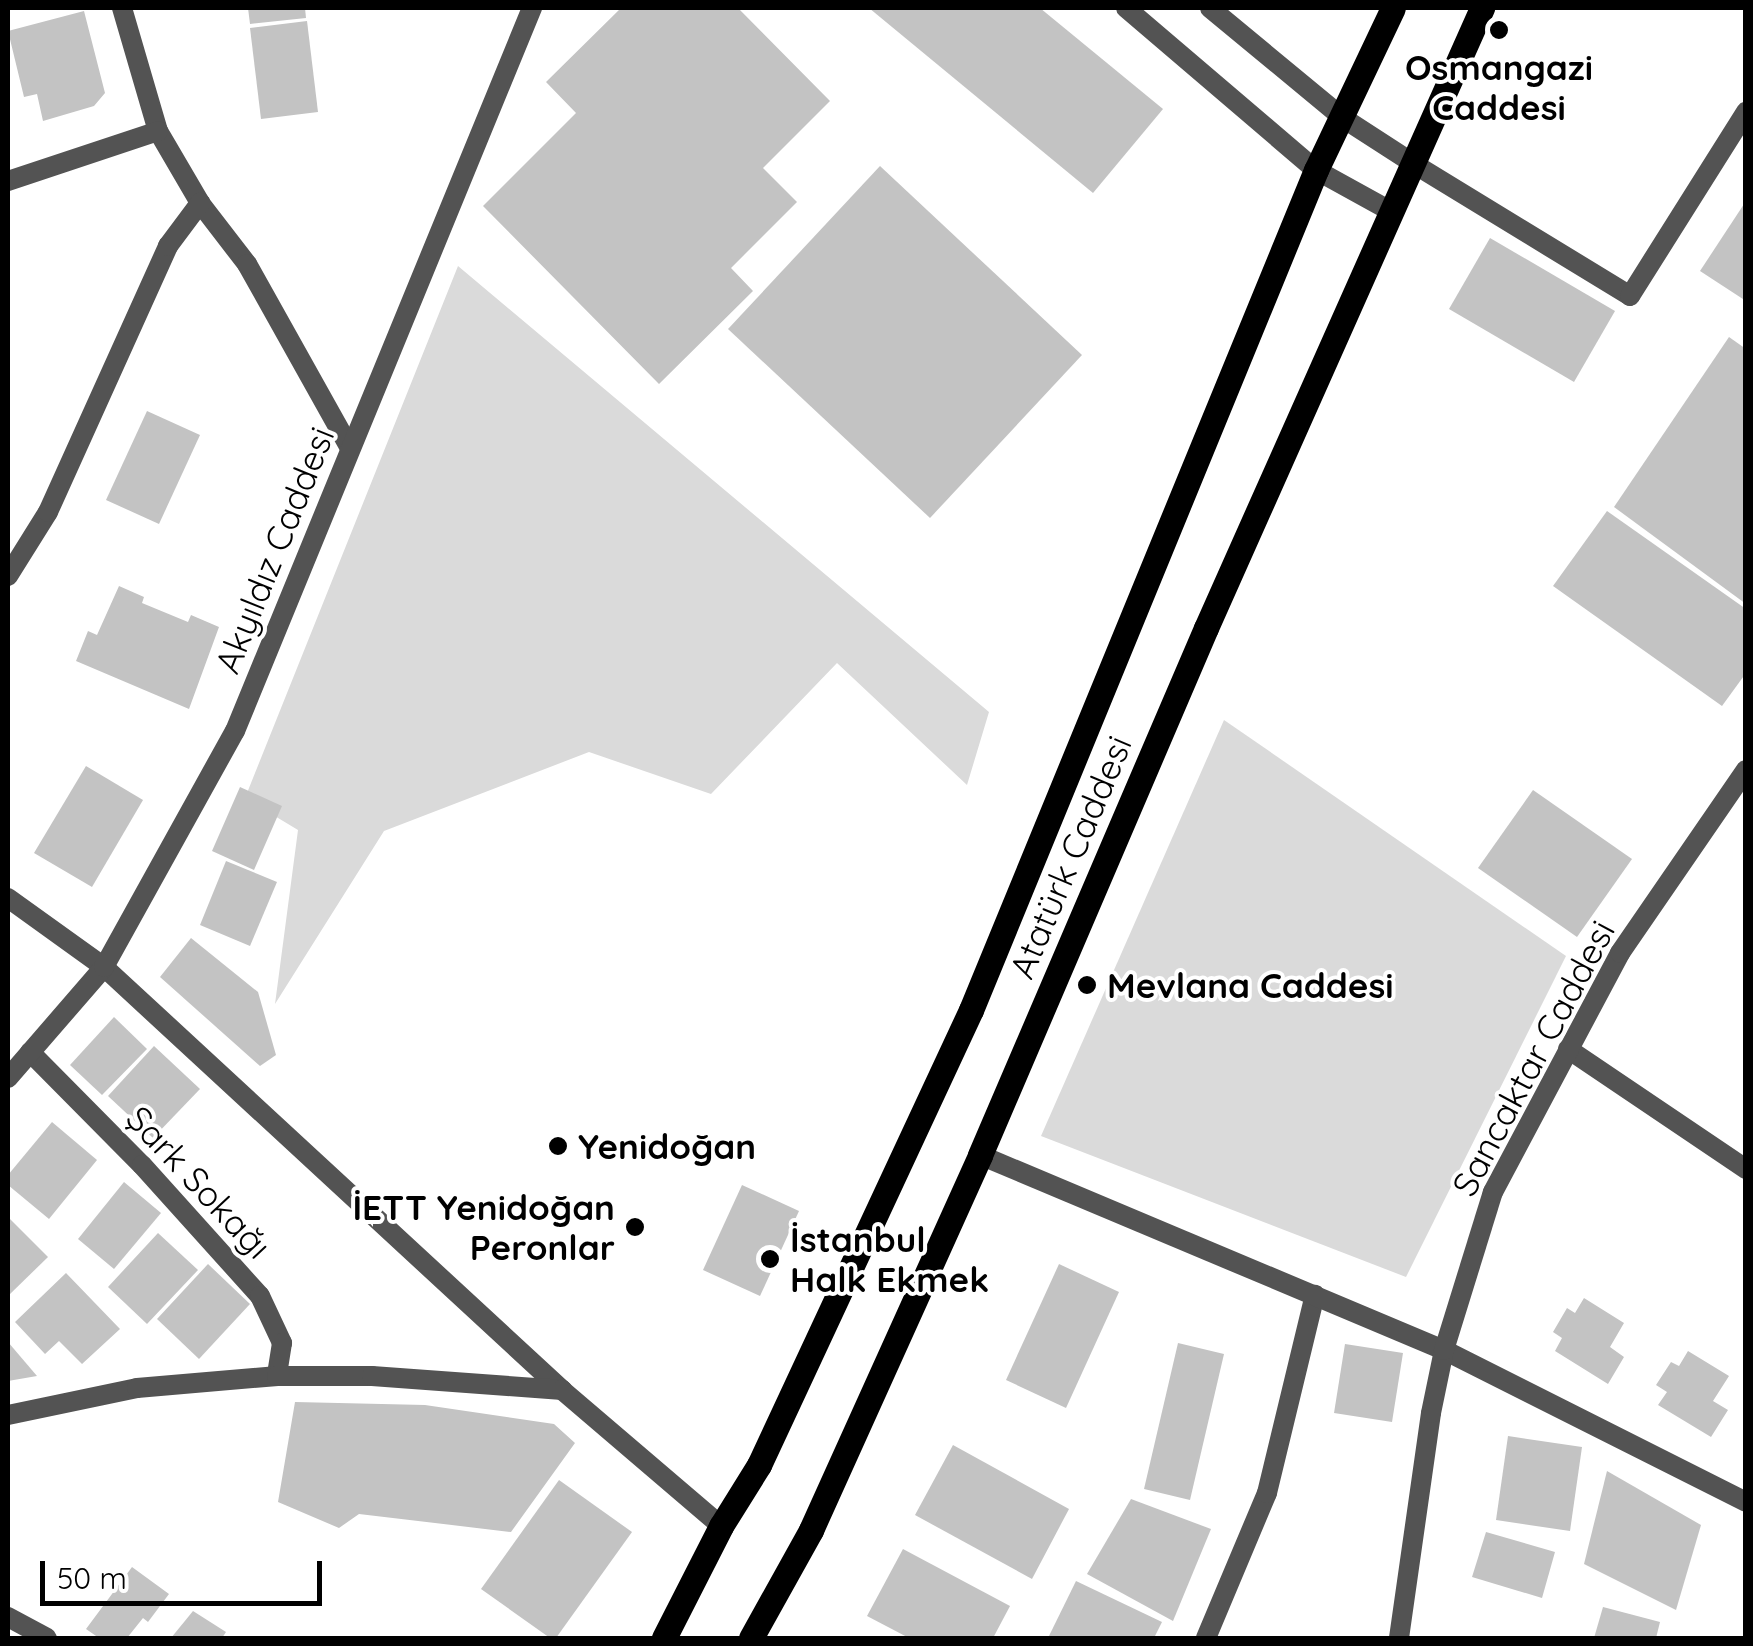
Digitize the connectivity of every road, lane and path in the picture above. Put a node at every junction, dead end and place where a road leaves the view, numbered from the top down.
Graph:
1 (122, 8) edge
2 (532, 8) edge
3 (1126, 8) edge
4 (1210, 8) edge
5 (1393, 8) edge
6 (1482, 8) edge
7 (1746, 112) edge
8 (1343, 118) junction
9 (158, 132) junction
10 (1414, 164) junction
11 (1316, 170) junction
12 (8, 181) edge
13 (200, 203) junction
14 (1392, 212) junction
15 (350, 448) junction
16 (8, 576) edge
17 (1746, 770) edge
18 (8, 898) edge
19 (104, 967) junction
20 (1568, 1049) junction
21 (30, 1052) junction
22 (8, 1078) edge
23 (980, 1154) junction
24 (1746, 1168) edge
25 (1315, 1295) junction
26 (1444, 1350) junction
27 (277, 1376) junction
28 (562, 1390) junction
29 (8, 1415) edge
30 (1746, 1502) edge
31 (721, 1526) junction
32 (8, 1617) edge
33 (46, 1638) edge
34 (664, 1638) edge
35 (752, 1638) edge
36 (1206, 1638) edge
37 (1399, 1638) edge

1 - 9 street
2 - 15 street, Akyıldız Caddesi
3 - 11 street
4 - 8 street
5 - 8 main road
6 - 10 main road, Atatürk Caddesi
7 - 10 street
8 - 10 street
8 - 11 main road
9 - 12 street
9 - 13 street
10 - 14 main road, Atatürk Caddesi
11 - 14 street
11 - 31 main road
13 - 15 street
13 - 16 street
14 - 23 main road, Atatürk Caddesi
15 - 19 street, Akyıldız Caddesi
17 - 20 street, Sancaktar Caddesi
18 - 19 street
19 - 21 street, Akyıldız Caddesi
19 - 28 street
20 - 24 street
20 - 26 street, Sancaktar Caddesi
21 - 22 street, Akyıldız Caddesi
21 - 27 street, Şark Sokağı
23 - 25 street
23 - 35 main road, Atatürk Caddesi
25 - 26 street
25 - 36 street
26 - 30 street
26 - 37 street, Sancaktar Caddesi
27 - 28 street
27 - 29 street
28 - 31 street
31 - 34 main road
32 - 33 street

